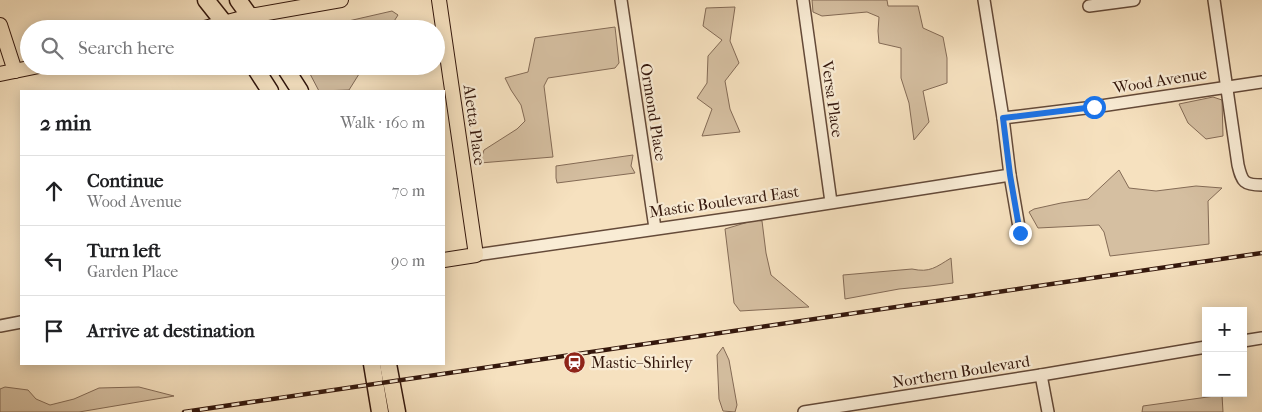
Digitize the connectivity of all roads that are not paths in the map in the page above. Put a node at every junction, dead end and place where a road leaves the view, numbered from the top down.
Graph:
1 (206, 0) edge
2 (238, 0) edge
3 (341, 0) edge
4 (439, 0) edge
5 (621, 0) edge
6 (803, 0) edge
7 (984, 0) edge
8 (1134, 0) edge
9 (1214, 0) edge
10 (1089, 6) dead end
11 (222, 20) edge
12 (253, 20) edge
13 (260, 20) edge
14 (442, 20) edge
15 (0, 25) edge
16 (445, 41) edge
17 (20, 70) edge
18 (16, 71) junction
19 (0, 74) edge
20 (260, 75) edge
21 (290, 75) edge
22 (1262, 82) edge
23 (1227, 86) junction
24 (269, 90) edge
25 (299, 90) edge
26 (1003, 118) junction
27 (1010, 175) junction
28 (1262, 186) edge
29 (831, 202) junction
30 (656, 228) junction
31 (1020, 233) dead end
32 (476, 255) junction
33 (445, 260) edge
34 (20, 322) edge
35 (0, 326) edge
36 (1262, 338) edge
37 (1247, 340) edge
38 (1202, 348) edge
39 (372, 365) edge
40 (388, 365) edge
41 (1041, 375) junction
42 (838, 409) edge
43 (380, 412) edge
44 (397, 412) edge
45 (804, 412) edge
46 (1048, 412) edge

1 - 11 highway
2 - 12 highway
3 - 13 main road
4 - 14 main road, Aletta Place
5 - 30 street, Ormond Place
6 - 29 street, Versa Place
7 - 26 street
8 - 10 street
9 - 23 street
15 - 18 main road
16 - 32 main road, Aletta Place
17 - 18 main road
18 - 19 main road
20 - 24 highway
21 - 25 highway
22 - 23 street, Wood Avenue
23 - 26 street, Wood Avenue
23 - 28 street
26 - 27 street
27 - 29 street, Mastic Boulevard East
27 - 31 street
29 - 30 street, Mastic Boulevard East
30 - 32 street, Mastic Boulevard East
32 - 33 main road, Mastic Boulevard East
34 - 35 street
36 - 37 street
38 - 41 street, Northern Boulevard
39 - 43 highway
40 - 44 highway
41 - 42 street, Northern Boulevard
41 - 46 street
42 - 45 street, Northern Boulevard

